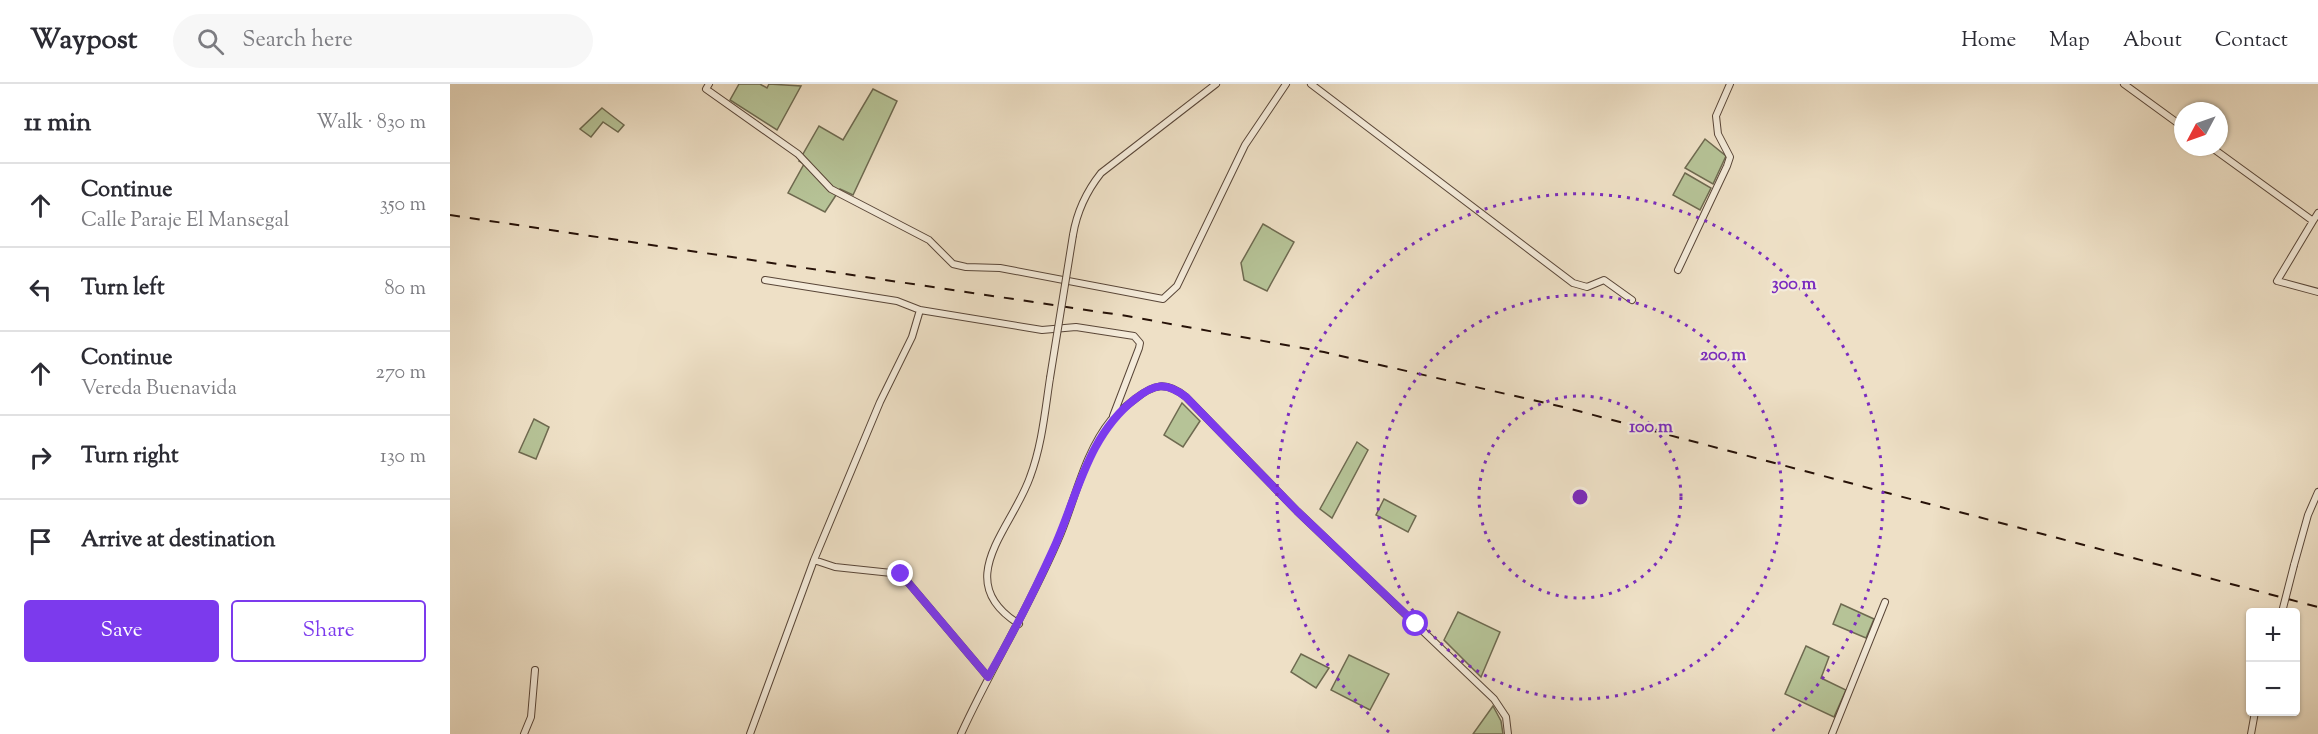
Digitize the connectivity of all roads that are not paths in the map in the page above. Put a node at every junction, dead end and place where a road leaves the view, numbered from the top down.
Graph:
1 (709, 84) edge
2 (1216, 84) edge
3 (1286, 84) edge
4 (1311, 84) edge
5 (1730, 84) edge
6 (2124, 84) edge
7 (2174, 120) edge
8 (2223, 156) edge
9 (2318, 213) edge
10 (2313, 221) junction
11 (1678, 270) dead end
12 (765, 280) dead end
13 (2318, 292) edge
14 (1632, 300) dead end
15 (920, 310) junction
16 (1112, 420) junction
17 (2318, 492) edge
18 (814, 560) junction
19 (1885, 602) dead end
20 (2283, 608) edge
21 (1019, 624) junction
22 (535, 670) dead end
23 (988, 677) junction
24 (2254, 716) edge
25 (524, 734) edge
26 (750, 734) edge
27 (961, 734) edge
28 (1508, 734) edge
29 (1832, 734) edge
30 (2251, 734) edge

1 - 3 street
2 - 21 street, bridge
4 - 14 street
5 - 11 street
6 - 7 street
8 - 10 street
9 - 10 street
10 - 13 street
12 - 15 street
15 - 16 street
15 - 18 street
16 - 21 street
16 - 28 street
17 - 20 street, bridge
18 - 23 street
18 - 26 street
19 - 29 street
21 - 23 street
22 - 25 street
23 - 27 street
24 - 30 street

